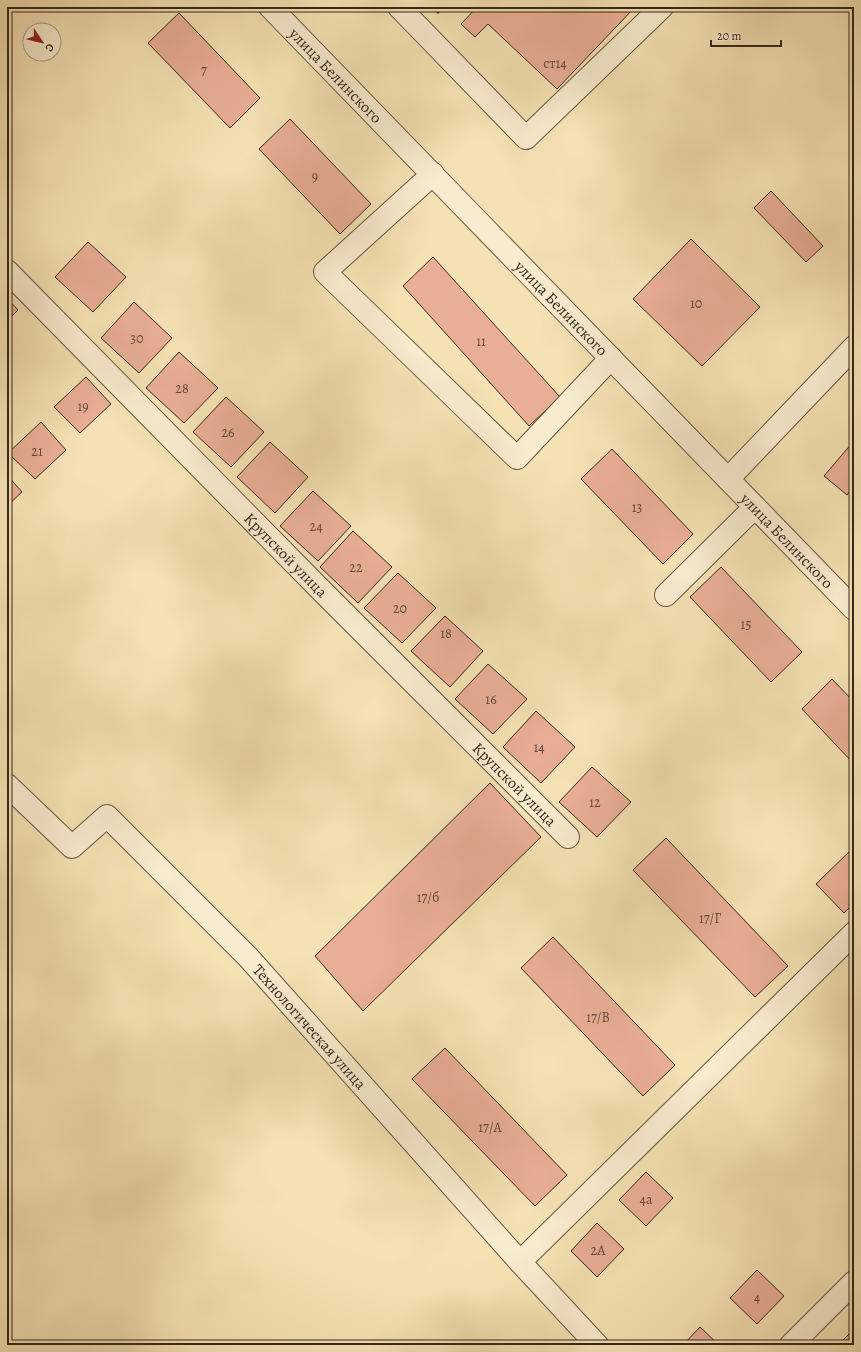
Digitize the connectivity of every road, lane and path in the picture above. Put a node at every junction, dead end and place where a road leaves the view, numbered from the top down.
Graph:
1 (270, 7) edge
2 (399, 7) edge
3 (434, 7) edge
4 (662, 7) edge
5 (439, 12) dead end
6 (432, 174) junction
7 (7, 270) edge
8 (854, 347) edge
9 (611, 358) junction
10 (728, 479) junction
11 (755, 507) junction
12 (666, 595) dead end
13 (854, 609) edge
14 (7, 785) edge
15 (568, 837) dead end
16 (854, 932) edge
17 (520, 1262) junction
18 (854, 1282) edge
19 (597, 1345) edge
20 (791, 1345) edge

1 - 6 street, улица Белинского
2 - 4 street
3 - 5 path
6 - 9 street, улица Белинского
6 - 9 street
7 - 15 street, Крупской улица
8 - 10 street
9 - 10 street, улица Белинского
10 - 11 street, улица Белинского
11 - 12 street
11 - 13 street, улица Белинского
14 - 17 street, Технологическая улица
16 - 17 street
17 - 19 street, Технологическая улица
18 - 20 street

